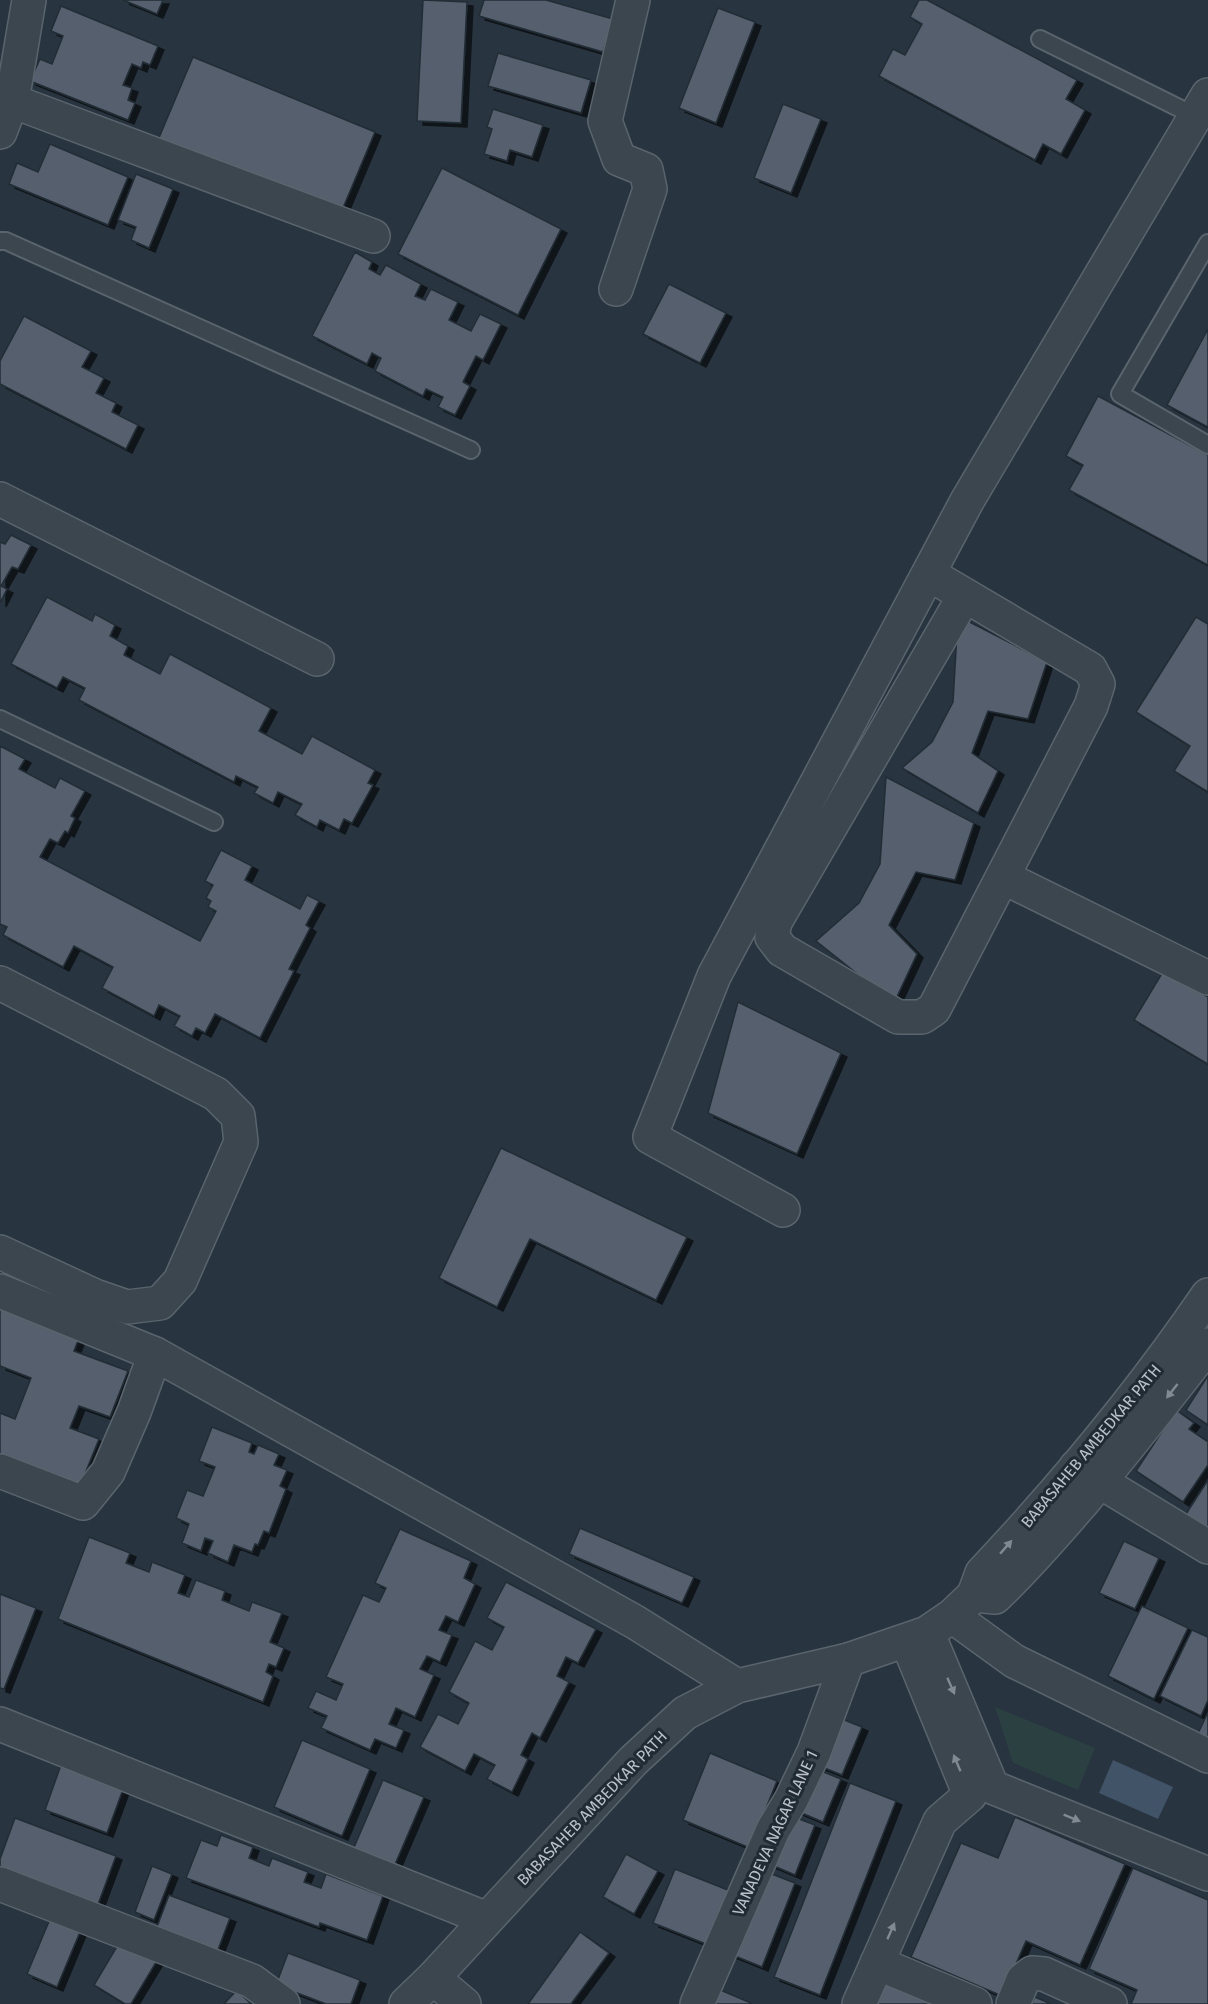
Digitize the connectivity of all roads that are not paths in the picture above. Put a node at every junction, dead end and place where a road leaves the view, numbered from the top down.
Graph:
1 (29, 0) edge
2 (633, 0) edge
3 (1040, 39) dead end
4 (12, 101) junction
5 (1202, 105) edge
6 (0, 132) edge
7 (374, 236) dead end
8 (0, 241) edge
9 (1208, 243) edge
10 (616, 289) dead end
11 (1208, 445) edge
12 (471, 450) dead end
13 (0, 499) edge
14 (929, 574) junction
15 (964, 595) junction
16 (316, 659) dead end
17 (0, 719) edge
18 (214, 822) dead end
19 (1003, 877) junction
20 (1208, 978) edge
21 (0, 983) edge
22 (783, 1210) dead end
23 (0, 1252) edge
24 (0, 1292) edge
25 (1208, 1294) edge
26 (1197, 1353) edge
27 (154, 1354) junction
28 (0, 1471) edge
29 (1088, 1474) junction
30 (1208, 1547) edge
31 (940, 1621) junction
32 (848, 1660) junction
33 (736, 1686) junction
34 (0, 1724) edge
35 (1208, 1756) edge
36 (1208, 1874) edge
37 (0, 1884) edge
38 (488, 1919) junction
39 (877, 1963) junction
40 (433, 1978) junction
41 (283, 2004) edge
42 (406, 2004) edge
43 (464, 2004) edge
44 (697, 2004) edge
45 (859, 2004) edge
46 (975, 2004) edge
47 (1013, 2004) edge
48 (1110, 2004) edge

1 - 4 street
2 - 10 street
3 - 5 lane
4 - 6 street
4 - 7 street
5 - 14 street
8 - 12 lane
9 - 11 lane
13 - 16 street
14 - 15 street
14 - 22 street
15 - 19 street
15 - 19 street
17 - 18 lane
19 - 20 street
21 - 23 street
24 - 27 street
25 - 26 street, BABASAHEB AMBEDKAR PATH
26 - 29 street, BABASAHEB AMBEDKAR PATH
27 - 28 street
27 - 33 street
29 - 30 street
29 - 31 street, BABASAHEB AMBEDKAR PATH
31 - 32 street, BABASAHEB AMBEDKAR PATH
31 - 35 street
31 -> 36 street
39 -> 31 street
32 - 33 street, BABASAHEB AMBEDKAR PATH
32 - 44 street, VANADEVA NAGAR LANE 1
33 - 38 street, BABASAHEB AMBEDKAR PATH
34 - 38 street
37 - 41 street
38 - 40 street, BABASAHEB AMBEDKAR PATH
39 - 45 street
39 - 46 street
40 - 42 street, BABASAHEB AMBEDKAR PATH
40 - 43 street
47 - 48 street

